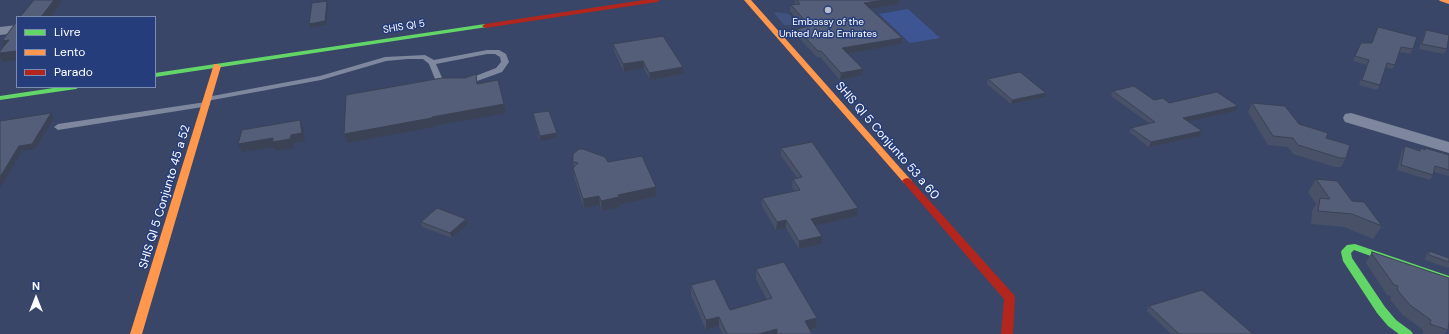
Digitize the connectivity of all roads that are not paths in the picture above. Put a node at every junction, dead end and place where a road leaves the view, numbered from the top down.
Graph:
1 (657, 0) edge
2 (747, 0) edge
3 (1442, 0) edge
4 (1449, 2) edge
5 (16, 29) edge
6 (0, 31) edge
7 (432, 63) junction
8 (217, 66) junction
9 (156, 75) edge
10 (69, 88) edge
11 (0, 98) edge
12 (206, 101) junction
13 (1351, 118) dead end
14 (58, 127) dead end
15 (1449, 148) edge
16 (1449, 280) edge
17 (136, 334) edge
18 (1007, 334) edge
19 (1407, 334) edge

1 - 8 street, SHIS QI 5
2 - 18 street, SHIS QI 5 Conjunto 53 a 60
3 - 4 street
5 - 6 street
7 - 7 lane
7 - 12 lane
8 - 9 street, SHIS QI 5
8 - 12 street, SHIS QI 5 Conjunto 45 a 52
10 - 11 street
12 - 14 lane
12 - 17 street, SHIS QI 5 Conjunto 45 a 52
13 - 15 street
16 - 19 street

